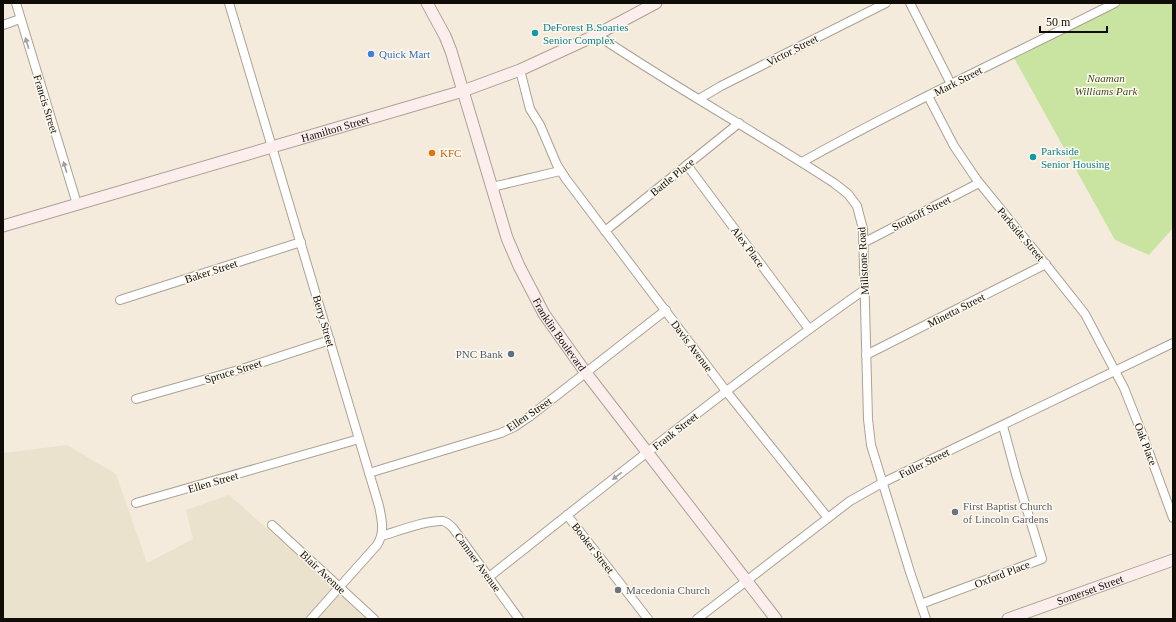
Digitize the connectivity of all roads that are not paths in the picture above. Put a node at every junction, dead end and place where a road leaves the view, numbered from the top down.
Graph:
1 (16, 3) edge
2 (229, 3) edge
3 (427, 3) edge
4 (656, 3) edge
5 (886, 3) edge
6 (910, 3) edge
7 (1114, 3) edge
8 (20, 19) junction
9 (3, 25) edge
10 (597, 35) junction
11 (520, 70) junction
12 (951, 84) junction
13 (463, 91) junction
14 (928, 96) junction
15 (699, 99) junction
16 (739, 123) junction
17 (271, 147) junction
18 (802, 162) junction
19 (688, 165) junction
20 (560, 171) junction
21 (980, 184) junction
22 (492, 187) junction
23 (77, 204) junction
24 (3, 226) edge
25 (605, 231) junction
26 (301, 242) junction
27 (863, 243) junction
28 (1046, 264) junction
29 (864, 290) junction
30 (120, 300) dead end
31 (666, 310) junction
32 (809, 329) junction
33 (330, 340) junction
34 (1173, 343) edge
35 (866, 355) junction
36 (1115, 371) junction
37 (586, 373) junction
38 (726, 391) junction
39 (136, 399) dead end
40 (1003, 426) junction
41 (359, 439) junction
42 (648, 452) junction
43 (369, 473) junction
44 (882, 484) junction
45 (136, 503) dead end
46 (567, 515) junction
47 (828, 518) junction
48 (1173, 518) edge
49 (272, 525) dead end
50 (382, 536) junction
51 (1173, 560) edge
52 (490, 577) junction
53 (747, 581) junction
54 (339, 588) junction
55 (921, 604) junction
56 (311, 619) edge
57 (374, 619) edge
58 (519, 619) edge
59 (648, 619) edge
60 (697, 619) edge
61 (776, 619) edge
62 (926, 619) edge
63 (1008, 619) edge

1 - 8 street, Francis Street
2 - 17 street, Berry Street
3 - 13 main road, Franklin Boulevard
4 - 10 main road, Hamilton Street
5 - 15 street, Victor Street
6 - 12 street
7 - 12 street, Mark Street
8 - 9 street
23 -> 8 street, Francis Street
10 - 11 main road, Hamilton Street
10 - 15 street, Millstone Road
11 - 13 main road, Hamilton Street
11 - 20 street, Davis Avenue
12 - 14 street, Mark Street
13 - 17 main road, Hamilton Street
13 - 22 main road, Franklin Boulevard
14 - 18 street, Mark Street
14 - 21 street, Parkside Street
15 - 16 street, Millstone Road
16 - 18 street, Millstone Road
16 - 19 street, Battle Place
17 - 23 main road, Hamilton Street
17 - 26 street, Berry Street
18 - 27 street, Millstone Road
19 - 25 street, Battle Place
19 - 32 street, Alex Place
20 - 22 street
20 - 25 street, Davis Avenue
21 - 27 street, Stothoff Street
21 - 28 street, Parkside Street
22 - 37 main road, Franklin Boulevard
23 - 24 main road, Hamilton Street
25 - 31 street, Davis Avenue
26 - 30 street, Baker Street
26 - 33 street, Berry Street
27 - 29 street, Millstone Road
28 - 35 street, Minetta Street
28 - 36 street, Parkside Street
29 - 32 street, Frank Street
29 - 35 street, Millstone Road
31 - 37 street, Ellen Street
31 - 38 street, Davis Avenue
32 - 38 street, Frank Street
33 - 39 street, Spruce Street
33 - 41 street, Berry Street
34 - 36 street, Fuller Street
35 - 44 street, Millstone Road
36 - 40 street, Fuller Street
36 - 48 street, Oak Place
37 - 42 main road, Franklin Boulevard
37 - 43 street, Ellen Street
38 - 42 street, Frank Street
38 - 47 street, Davis Avenue
40 - 44 street, Fuller Street
40 - 55 street, Oxford Place
41 - 43 street, Berry Street
41 - 45 street, Ellen Street
42 -> 46 street, Frank Street
42 - 53 main road, Franklin Boulevard
43 - 50 street, Berry Street
44 - 47 street, Fuller Street
44 - 55 street, Millstone Road
46 - 52 street, Frank Street
46 - 59 street, Booker Street
47 - 53 street, Fuller Street
49 - 54 street, Blair Avenue
50 - 52 street, Camner Avenue
50 - 54 street
51 - 63 main road, Somerset Street
52 - 58 street, Camner Avenue
53 - 60 street, Fuller Street
53 - 61 main road, Franklin Boulevard
54 - 56 street
54 - 57 street, Blair Avenue
55 - 62 street, Millstone Road

